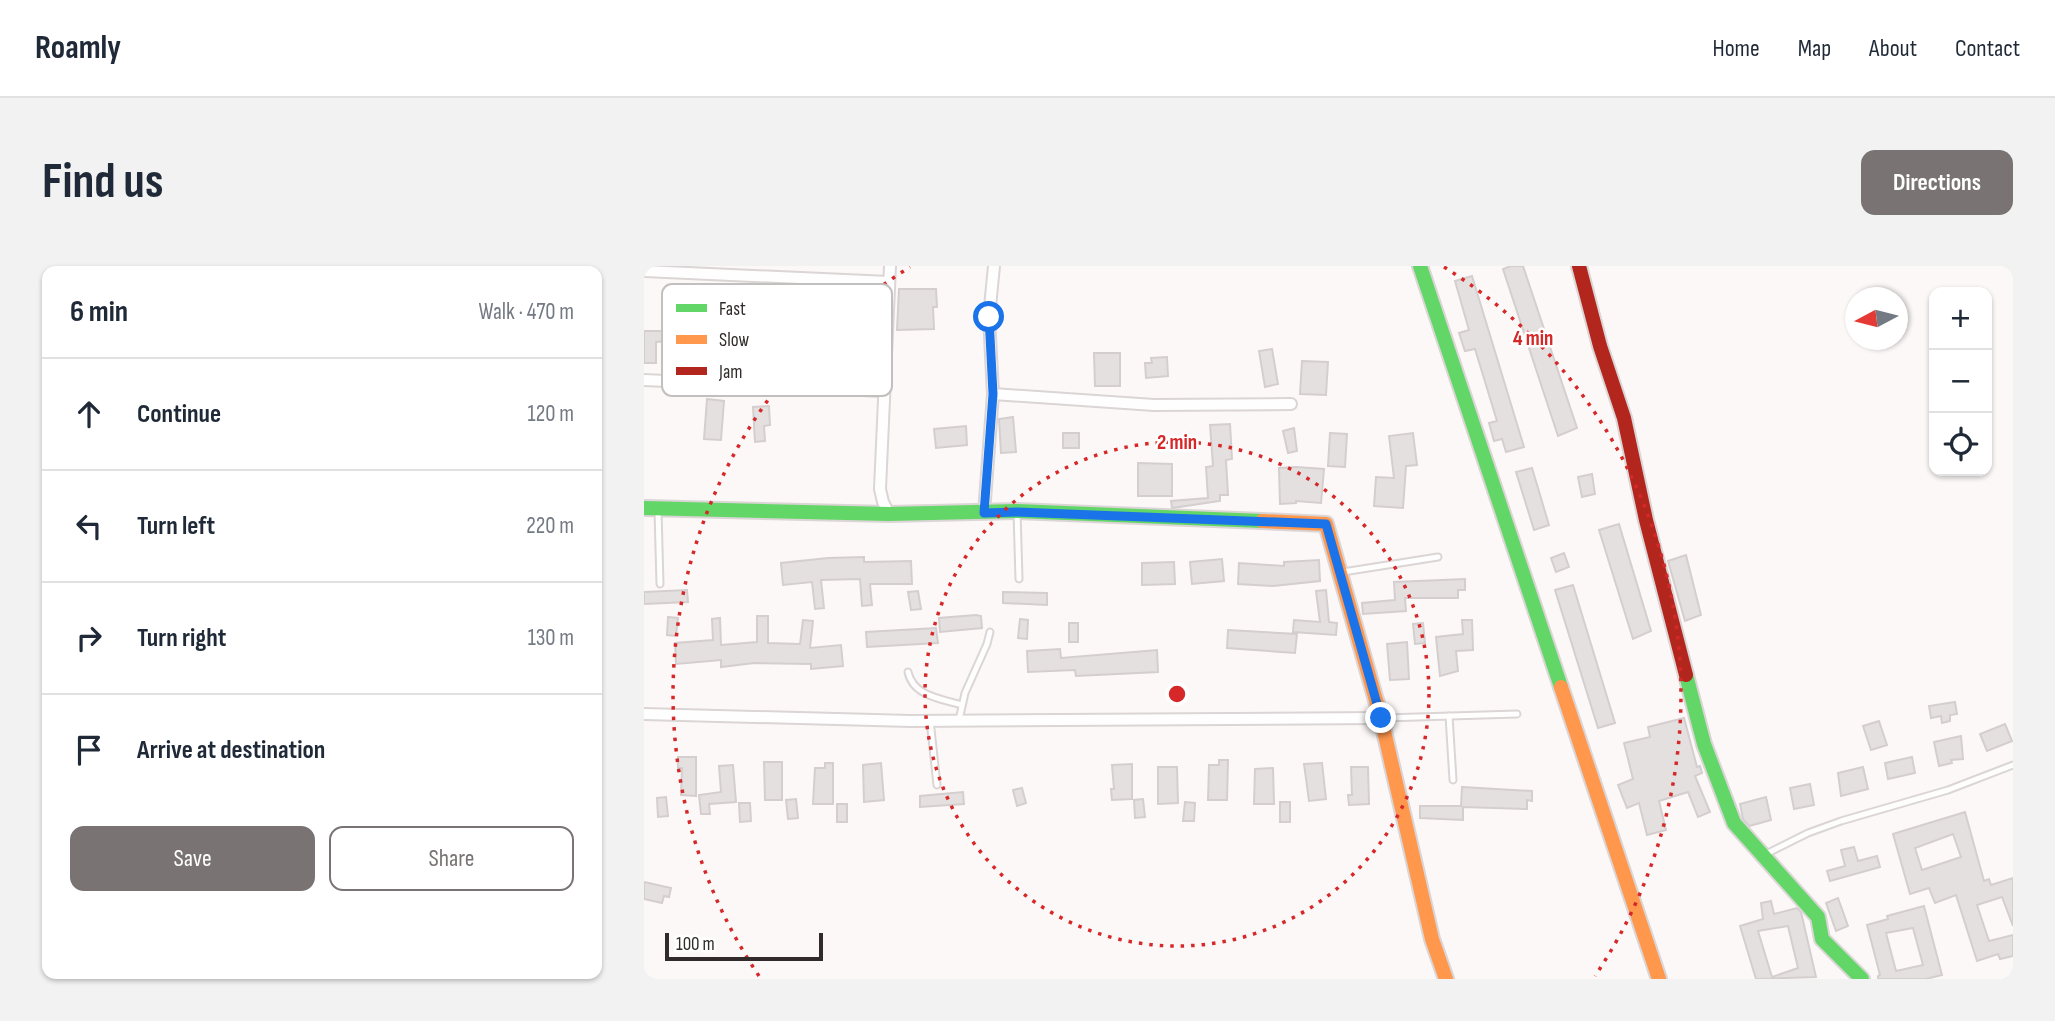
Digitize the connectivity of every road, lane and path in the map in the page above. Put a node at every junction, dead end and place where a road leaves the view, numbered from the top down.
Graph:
1 (890, 266) edge
2 (994, 266) edge
3 (1420, 266) edge
4 (1579, 266) edge
5 (644, 271) edge
6 (889, 282) joint
7 (644, 380) edge
8 (662, 381) edge
9 (993, 394) junction
10 (883, 396) edge
11 (1291, 404) dead end
12 (651, 508) edge
13 (1017, 512) junction
14 (984, 513) junction
15 (889, 514) junction
16 (1438, 557) dead end
17 (1339, 572) junction
18 (1019, 579) dead end
19 (660, 584) dead end
20 (990, 632) dead end
21 (908, 672) dead end
22 (962, 705) junction
23 (644, 714) edge
24 (1517, 714) dead end
25 (1449, 716) junction
26 (1381, 718) junction
27 (930, 720) junction
28 (959, 720) junction
29 (2013, 765) edge
30 (1453, 780) dead end
31 (937, 785) dead end
32 (1763, 855) junction
33 (1446, 979) edge
34 (1659, 979) edge
35 (1862, 979) edge

1 - 6 street
2 - 9 street
3 - 34 street
4 - 32 street
5 - 6 street
7 - 8 street
9 - 11 street
9 - 14 street
10 - 15 street
12 - 15 street
12 - 19 lane
13 - 14 street
13 - 17 street
13 - 18 lane
14 - 15 street
16 - 17 lane
17 - 26 street
20 - 22 lane
21 - 22 lane
22 - 28 lane
23 - 27 street
24 - 25 lane
25 - 26 lane
25 - 30 lane
26 - 28 street
26 - 33 street
27 - 28 street
27 - 31 lane
29 - 32 lane
32 - 35 street

